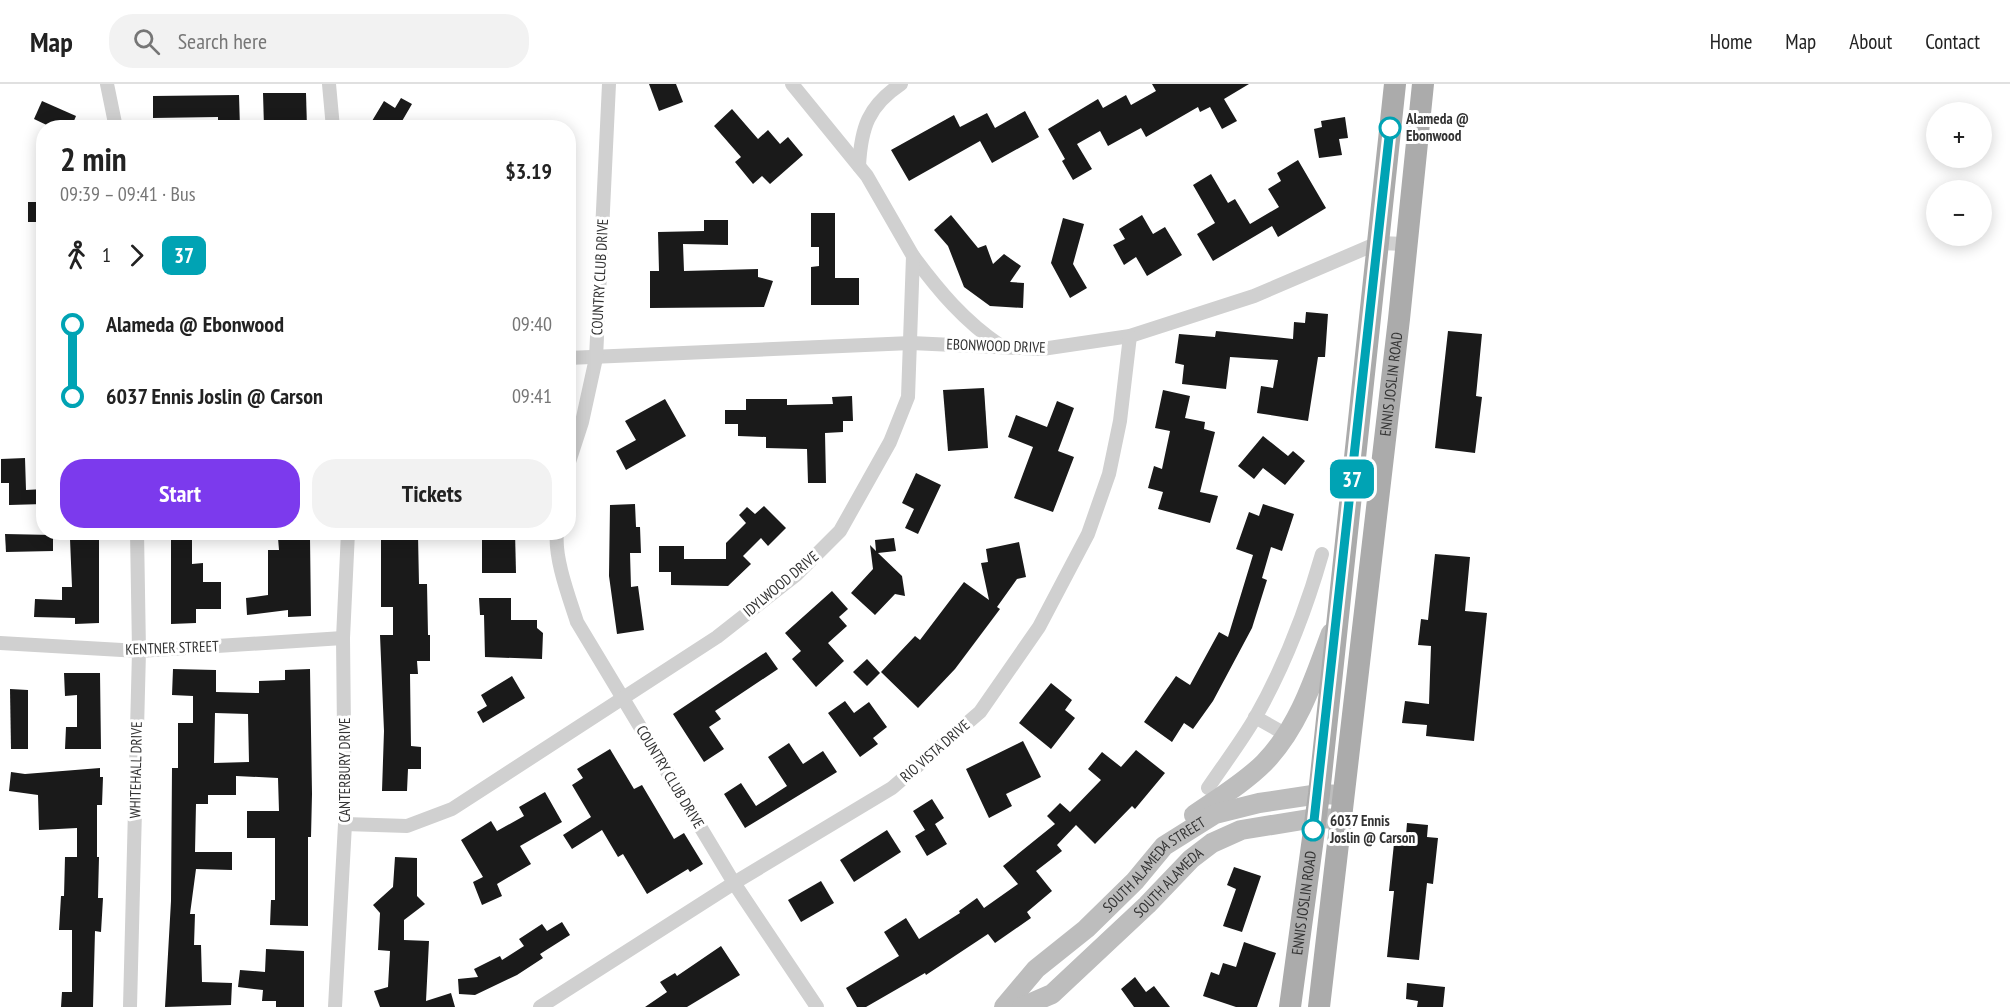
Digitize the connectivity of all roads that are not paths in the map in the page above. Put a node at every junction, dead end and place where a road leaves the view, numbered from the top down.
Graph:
1 (106, 84) edge
2 (329, 84) edge
3 (609, 84) edge
4 (792, 84) edge
5 (901, 84) edge
6 (1395, 84) edge
7 (1423, 84) edge
8 (114, 120) edge
9 (332, 120) edge
10 (859, 166) junction
11 (1378, 243) junction
12 (1406, 244) junction
13 (913, 256) junction
14 (1130, 336) junction
15 (911, 343) junction
16 (1003, 347) junction
17 (576, 358) edge
18 (596, 358) junction
19 (576, 440) edge
20 (136, 540) edge
21 (348, 540) edge
22 (556, 540) edge
23 (1322, 554) dead end
24 (1337, 620) junction
25 (343, 638) junction
26 (0, 643) edge
27 (140, 651) junction
28 (622, 697) junction
29 (1255, 717) junction
30 (1287, 735) junction
31 (1208, 788) dead end
32 (1319, 794) junction
33 (1343, 795) junction
34 (1315, 818) junction
35 (1341, 819) junction
36 (345, 824) junction
37 (1164, 846) junction
38 (734, 883) junction
39 (130, 1007) edge
40 (334, 1007) edge
41 (540, 1007) edge
42 (818, 1007) edge
43 (1004, 1007) edge
44 (1022, 1007) edge
45 (1290, 1007) edge
46 (1319, 1007) edge

1 - 8 street
2 - 9 street
3 - 18 street, COUNTRY CLUB DRIVE
4 - 10 street
5 - 10 street
6 - 11 main road, ENNIS JOSLIN ROAD
7 - 12 main road, ENNIS JOSLIN ROAD
10 - 13 street
11 - 12 street, EBONWOOD DRIVE
11 - 14 street, EBONWOOD DRIVE
11 - 24 main road, ENNIS JOSLIN ROAD
12 - 33 main road, ENNIS JOSLIN ROAD
13 - 15 street, IDYLWOOD DRIVE
13 - 16 street
14 - 16 street, EBONWOOD DRIVE
14 - 38 street, RIO VISTA DRIVE
15 - 16 street, EBONWOOD DRIVE
15 - 18 street, EBONWOOD DRIVE
15 - 28 street, IDYLWOOD DRIVE
17 - 18 street, EBONWOOD DRIVE
18 - 19 street, COUNTRY CLUB DRIVE
20 - 27 street, WHITEHALL DRIVE
21 - 25 street, CANTERBURY DRIVE
22 - 28 street, COUNTRY CLUB DRIVE
23 - 29 street
24 - 30 main road
24 - 32 main road, ENNIS JOSLIN ROAD
25 - 27 street, KENTNER STREET
25 - 36 street, CANTERBURY DRIVE
26 - 27 street, KENTNER STREET
27 - 39 street, WHITEHALL DRIVE
28 - 36 street, IDYLWOOD DRIVE
28 - 38 street, COUNTRY CLUB DRIVE
29 - 30 street
29 - 31 street
30 - 37 main road
32 - 33 main road, SOUTH ALAMEDA STREET
32 - 34 main road, ENNIS JOSLIN ROAD
32 - 37 main road, SOUTH ALAMEDA STREET
33 - 35 main road, ENNIS JOSLIN ROAD
34 - 35 main road, SOUTH ALAMEDA
34 - 44 main road, SOUTH ALAMEDA
34 - 45 main road, ENNIS JOSLIN ROAD
35 - 46 main road, ENNIS JOSLIN ROAD
36 - 40 street, CANTERBURY DRIVE
37 - 43 main road, SOUTH ALAMEDA STREET
38 - 41 street, RIO VISTA DRIVE
38 - 42 street, COUNTRY CLUB DRIVE

